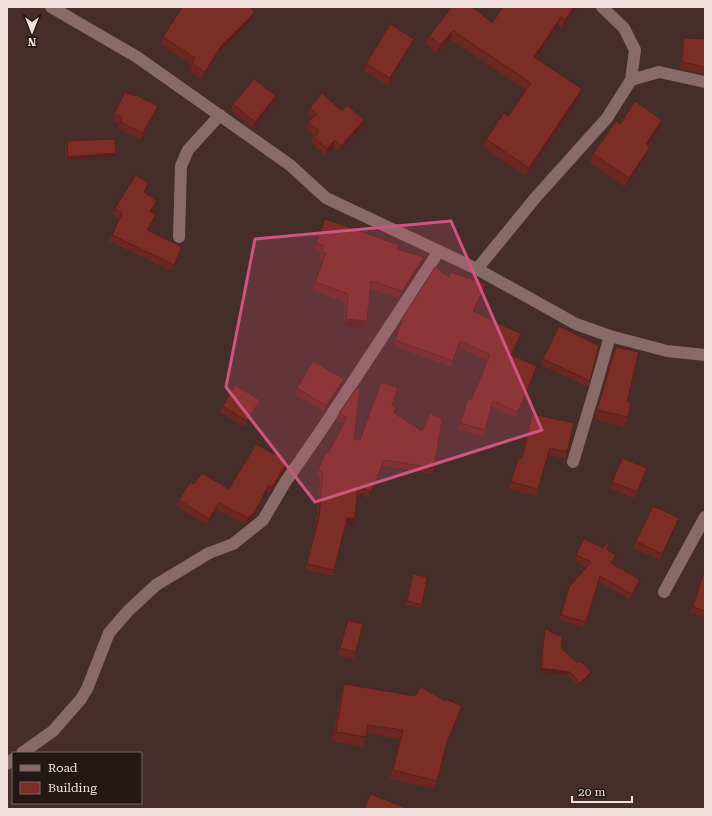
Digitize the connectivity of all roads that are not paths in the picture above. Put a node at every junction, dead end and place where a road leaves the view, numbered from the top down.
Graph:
1 (51, 7) edge
2 (602, 7) edge
3 (631, 80) junction
4 (705, 82) edge
5 (220, 115) junction
6 (179, 237) dead end
7 (439, 251) junction
8 (477, 270) junction
9 (610, 336) junction
10 (705, 355) edge
11 (573, 462) dead end
12 (705, 517) edge
13 (664, 592) dead end
14 (23, 752) edge

1 - 5 street
2 - 3 street
3 - 4 street
3 - 8 street
5 - 6 street
5 - 7 street
7 - 8 street
7 - 14 street
8 - 9 street
9 - 10 street
9 - 11 street
12 - 13 street

